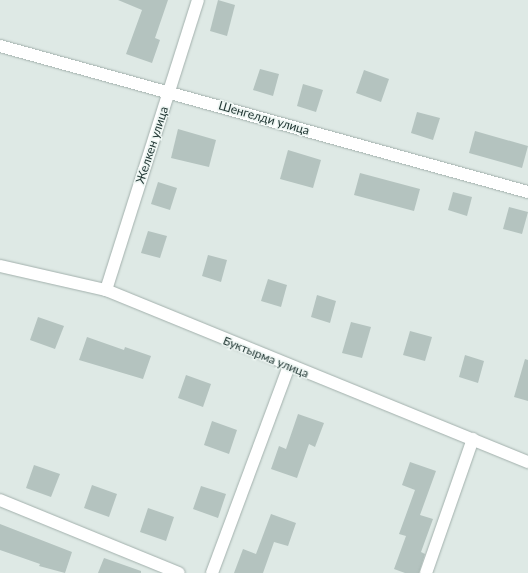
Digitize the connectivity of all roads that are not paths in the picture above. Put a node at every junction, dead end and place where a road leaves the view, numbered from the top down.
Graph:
1 (198, 0) edge
2 (0, 46) edge
3 (170, 92) junction
4 (528, 192) edge
5 (0, 266) edge
6 (106, 290) junction
7 (289, 366) junction
8 (473, 439) junction
9 (528, 462) edge
10 (0, 500) edge
11 (180, 573) edge
12 (212, 573) edge
13 (426, 573) edge

1 - 3 street, Желкен улица
2 - 3 street, Шенгелди улица
3 - 4 street, Шенгелди улица
3 - 6 street, Желкен улица
5 - 6 street, Буктырма улица
6 - 7 street, Буктырма улица
7 - 8 street, Буктырма улица
7 - 12 street
8 - 9 street, Буктырма улица
8 - 13 street
10 - 11 street

